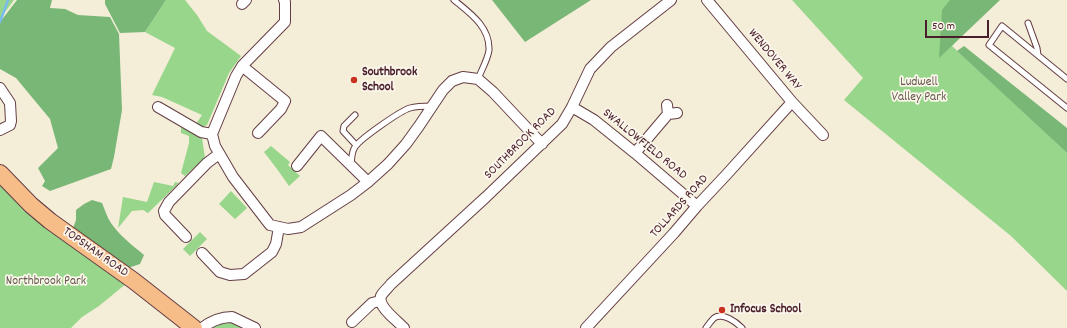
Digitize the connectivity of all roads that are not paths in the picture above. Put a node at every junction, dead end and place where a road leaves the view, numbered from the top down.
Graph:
1 (284, 0) edge
2 (454, 0) edge
3 (671, 0) edge
4 (706, 0) edge
5 (1028, 23) dead end
6 (1038, 55) junction
7 (244, 64) junction
8 (1067, 79) edge
9 (478, 80) junction
10 (0, 88) edge
11 (792, 102) junction
12 (432, 106) junction
13 (158, 107) dead end
14 (572, 107) junction
15 (1067, 108) edge
16 (671, 111) dead end
17 (355, 115) dead end
18 (0, 130) edge
19 (258, 133) dead end
20 (212, 134) junction
21 (823, 135) dead end
22 (542, 144) junction
23 (356, 145) junction
24 (635, 153) junction
25 (219, 154) junction
26 (352, 165) junction
27 (297, 166) dead end
28 (0, 173) edge
29 (368, 182) junction
30 (697, 206) junction
31 (279, 227) junction
32 (186, 237) dead end
33 (202, 253) dead end
34 (380, 301) junction
35 (352, 322) dead end
36 (194, 328) edge
37 (202, 328) edge
38 (255, 328) edge
39 (404, 328) edge
40 (586, 328) edge
41 (706, 328) edge
42 (742, 328) edge

1 - 7 street
2 - 9 lane
3 - 14 street, SOUTHBROOK ROAD
4 - 11 street, WENDOVER WAY
5 - 6 lane
6 - 8 lane
6 - 15 lane
7 - 19 street
7 - 20 street
9 - 12 street
9 - 22 street
10 - 18 street
11 - 21 street, WENDOVER WAY
11 - 30 street, TOLLARDS ROAD
12 - 23 lane
12 - 29 street
13 - 20 street
14 - 22 street, SOUTHBROOK ROAD
14 - 24 street, SWALLOWFIELD ROAD
16 - 24 street
17 - 23 lane
20 - 25 street
22 - 34 street, SOUTHBROOK ROAD
23 - 26 lane
24 - 30 street, SWALLOWFIELD ROAD
25 - 31 street
25 - 32 street
26 - 27 street
26 - 29 street
28 - 36 main road, TOPSHAM ROAD
29 - 31 street
30 - 40 street, TOLLARDS ROAD
31 - 33 street
34 - 35 street, SOUTHBROOK ROAD
34 - 39 street
37 - 38 street
41 - 42 lane

